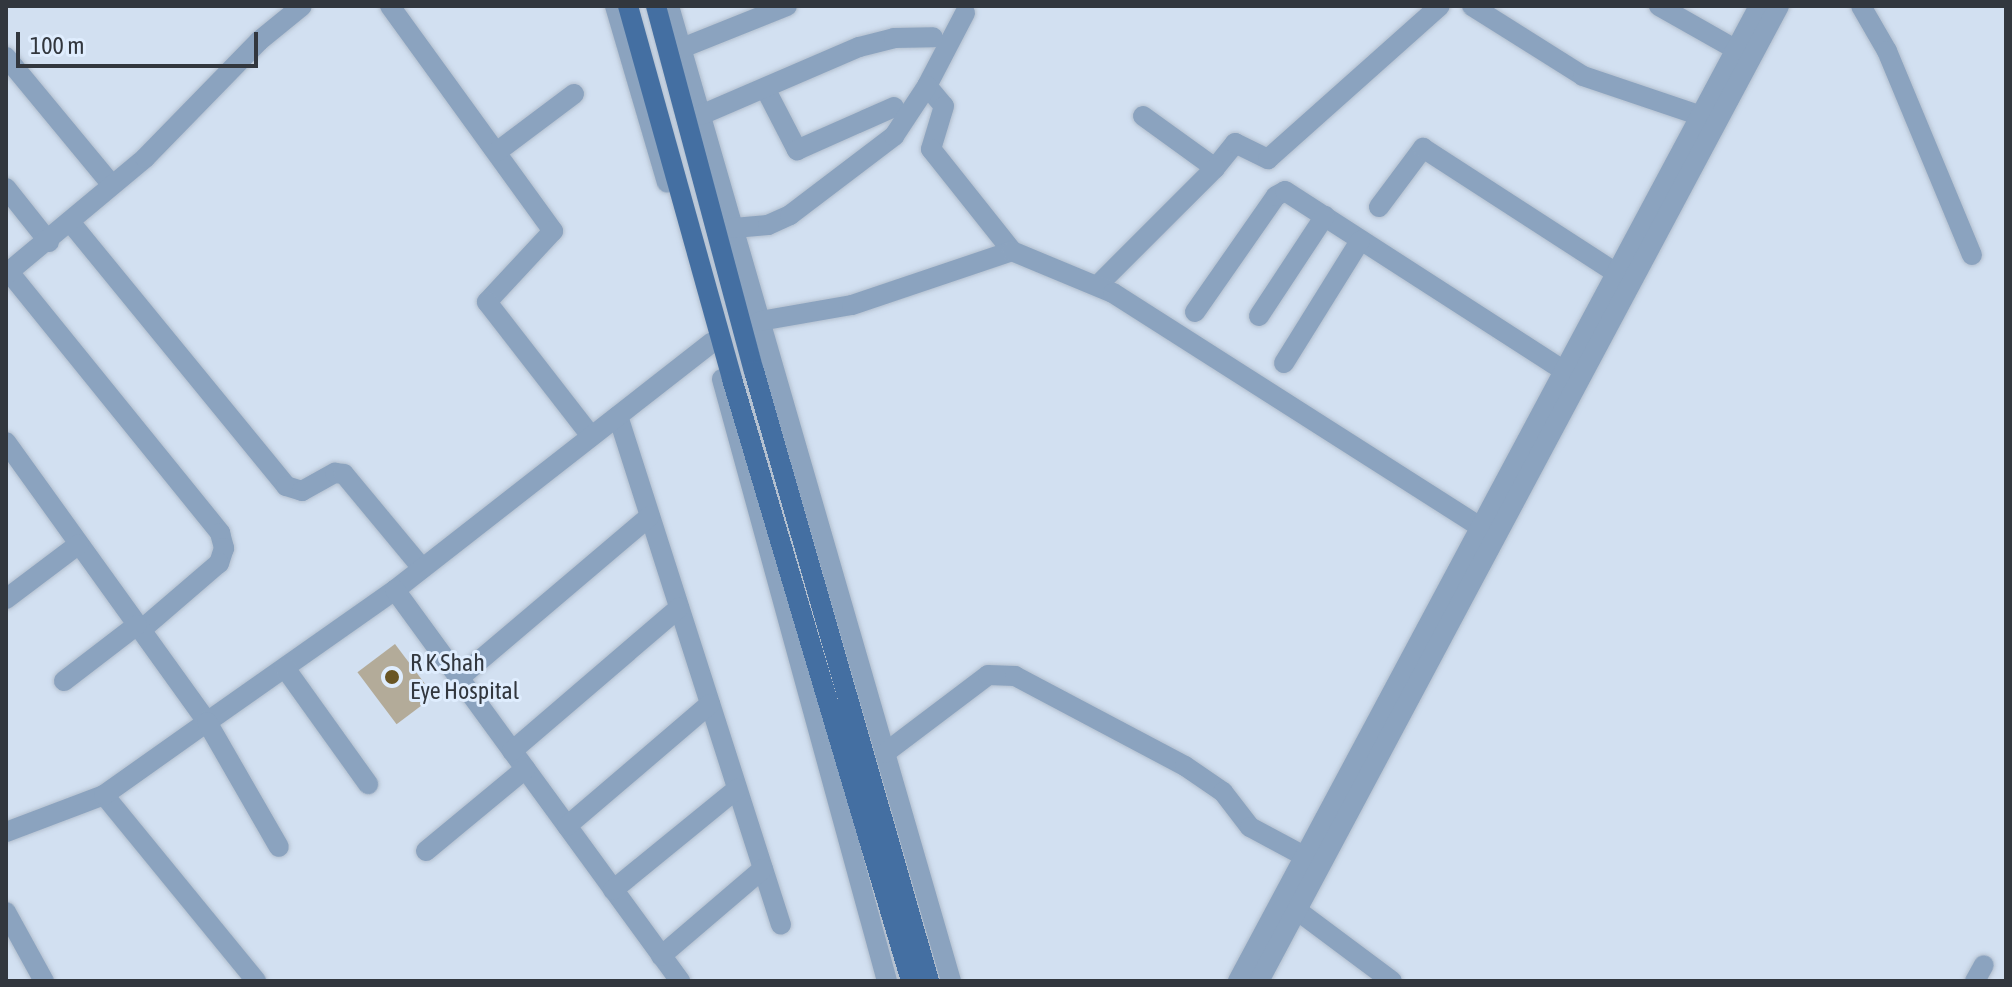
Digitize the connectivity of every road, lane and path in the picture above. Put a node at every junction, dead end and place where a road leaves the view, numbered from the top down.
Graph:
1 (302, 6) edge
2 (390, 6) edge
3 (615, 6) edge
4 (628, 6) edge
5 (656, 6) edge
6 (669, 6) edge
7 (787, 6) edge
8 (1440, 6) edge
9 (1472, 6) edge
10 (1659, 6) edge
11 (1759, 6) edge
12 (1779, 6) edge
13 (1861, 6) edge
14 (965, 13) dead end
15 (933, 37) dead end
16 (682, 48) junction
17 (1735, 49) junction
18 (6, 57) edge
19 (927, 86) junction
20 (766, 90) junction
21 (574, 94) dead end
22 (894, 107) dead end
23 (701, 115) junction
24 (1143, 116) dead end
25 (1701, 116) junction
26 (498, 151) junction
27 (1215, 168) junction
28 (111, 184) junction
29 (6, 188) edge
30 (1379, 207) dead end
31 (1325, 216) junction
32 (71, 223) junction
33 (734, 228) junction
34 (1360, 241) junction
35 (49, 242) junction
36 (1012, 251) junction
37 (1972, 255) dead end
38 (7, 273) edge
39 (1616, 273) junction
40 (1098, 285) junction
41 (1195, 312) dead end
42 (1259, 316) dead end
43 (760, 321) junction
44 (712, 342) junction
45 (1284, 363) dead end
46 (1566, 372) junction
47 (618, 416) junction
48 (591, 436) junction
49 (6, 442) edge
50 (650, 516) junction
51 (1483, 529) junction
52 (79, 544) junction
53 (422, 568) junction
54 (395, 590) junction
55 (6, 599) edge
56 (679, 608) junction
57 (139, 627) junction
58 (285, 668) junction
59 (459, 678) junction
60 (64, 681) dead end
61 (710, 704) junction
62 (207, 722) junction
63 (512, 751) junction
64 (885, 753) junction
65 (525, 769) junction
66 (368, 784) dead end
67 (737, 789) junction
68 (104, 795) junction
69 (567, 826) junction
70 (6, 832) edge
71 (279, 847) dead end
72 (426, 851) dead end
73 (1314, 862) junction
74 (763, 869) junction
75 (613, 890) junction
76 (1298, 911) junction
77 (6, 912) edge
78 (781, 925) dead end
79 (661, 956) junction
80 (44, 981) edge
81 (256, 981) edge
82 (680, 981) edge
83 (887, 981) edge
84 (911, 981) edge
85 (929, 981) edge
86 (951, 981) edge
87 (1238, 981) edge
88 (1259, 981) edge
89 (1392, 981) edge

1 - 28 street
2 - 26 street
3 - 44 street
4 - 84 main road
5 - 85 main road
6 - 16 street
7 - 16 street
8 - 27 street
9 - 25 street
10 - 17 street
11 - 17 street
12 - 73 street
13 - 37 street
14 - 19 street
15 - 20 street
16 - 23 street
17 - 25 street
18 - 28 street
19 - 33 street
19 - 36 street
20 - 22 street
20 - 23 street
21 - 26 street
23 - 33 street
24 - 27 street
25 - 39 street
26 - 48 street
27 - 40 street
28 - 32 street
29 - 35 street
30 - 39 street
31 - 34 street
31 - 41 street
31 - 42 street
32 - 35 street
32 - 53 street
33 - 43 street
34 - 45 street
34 - 46 street
35 - 38 street
36 - 40 street
36 - 43 street
38 - 57 street
39 - 46 street
40 - 51 street
43 - 64 street
44 - 47 street
44 - 83 street
46 - 51 street
47 - 48 street
47 - 50 street
48 - 53 street
49 - 52 street
50 - 56 street
50 - 59 street
51 - 73 street
52 - 55 street
52 - 57 street
53 - 54 street
54 - 58 street
54 - 59 street
56 - 61 street
56 - 63 street
57 - 60 street
57 - 62 street
58 - 62 street
58 - 66 street
59 - 63 street
61 - 67 street
61 - 69 street
62 - 68 street
62 - 71 street
63 - 65 street
64 - 73 street
64 - 86 street
65 - 69 street
65 - 72 street
67 - 74 street
67 - 75 street
68 - 70 street
68 - 81 street
69 - 75 street
73 - 76 street
73 - 87 street
74 - 78 street
74 - 79 street
75 - 79 street
76 - 88 street
76 - 89 street
77 - 80 street
79 - 82 street

